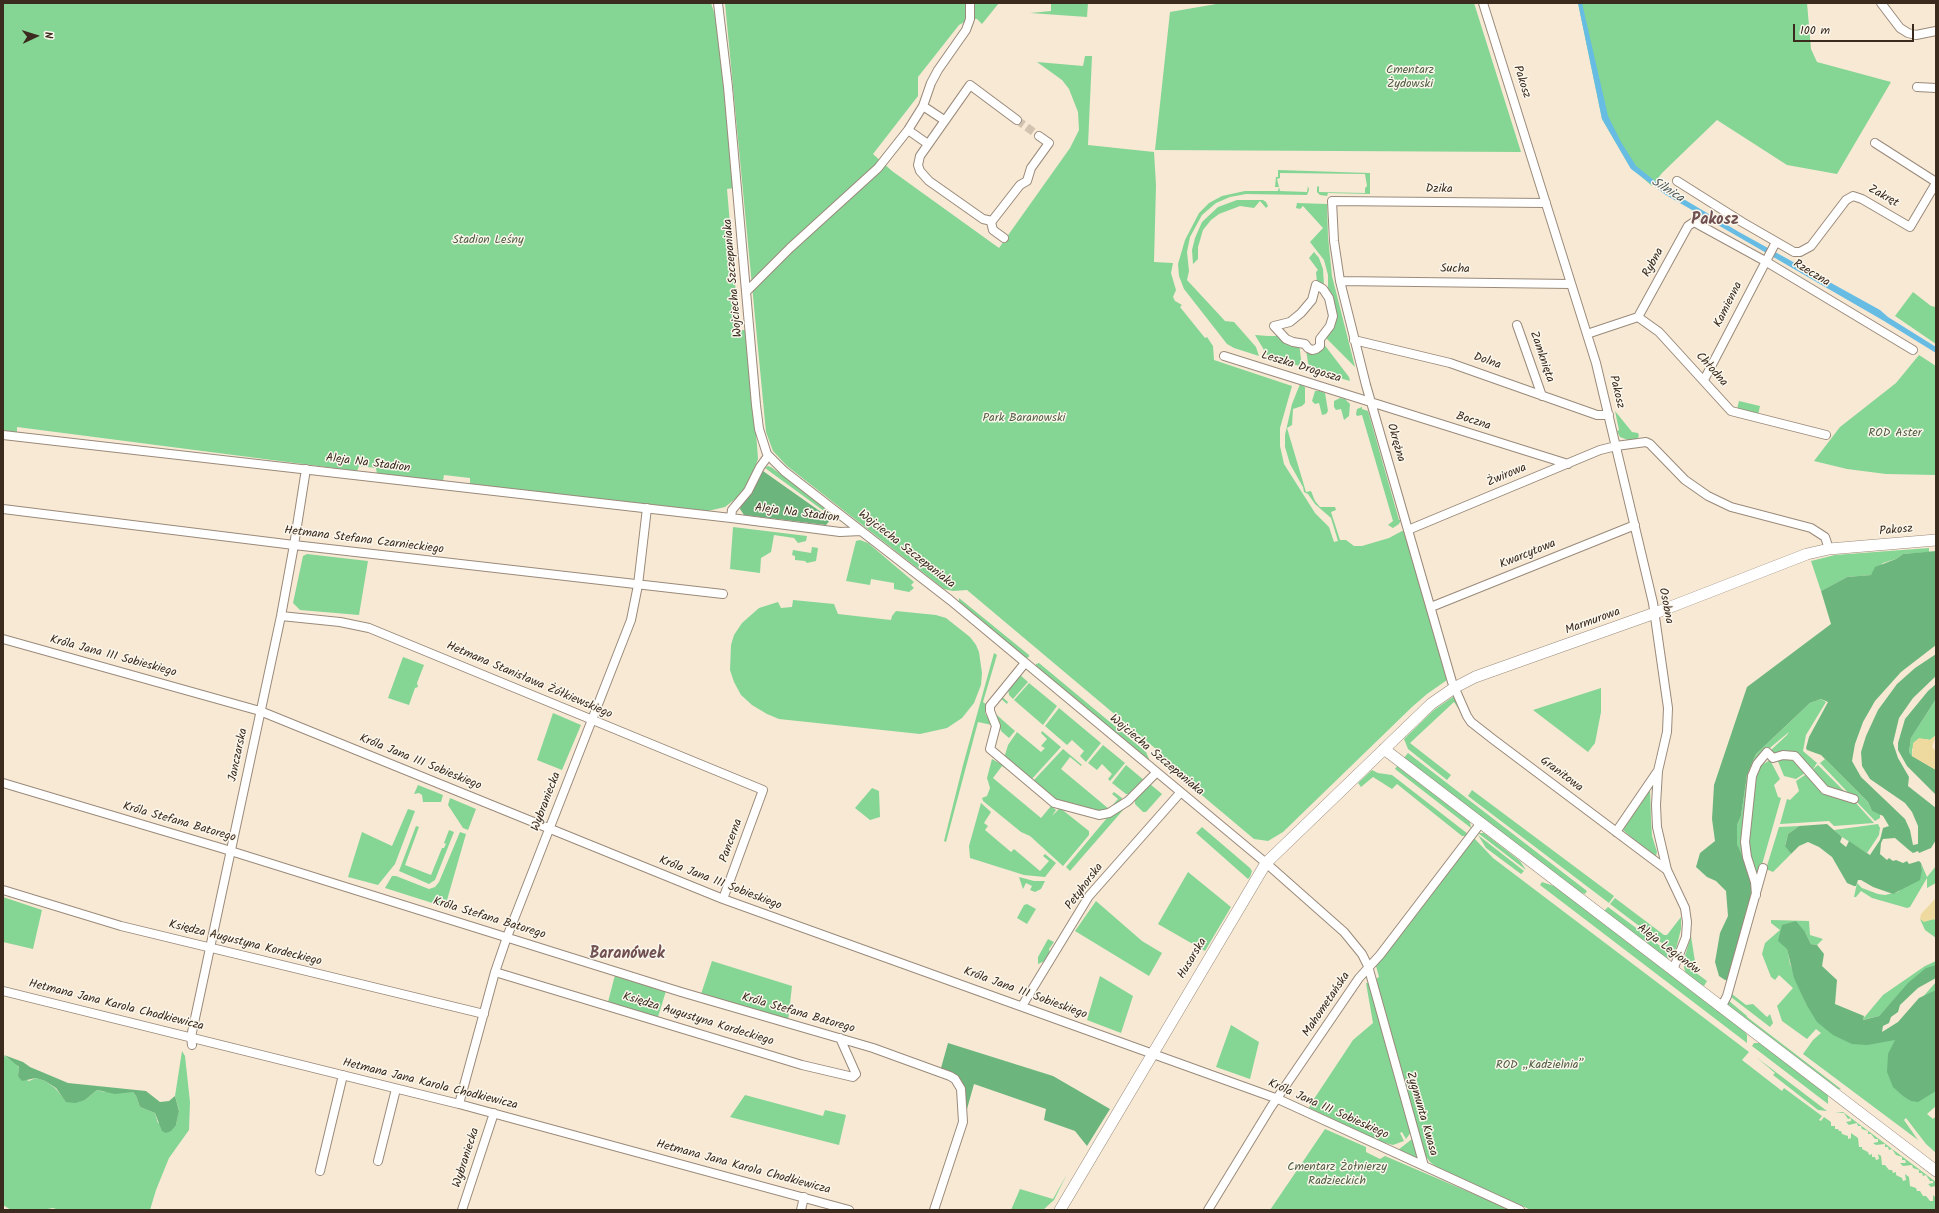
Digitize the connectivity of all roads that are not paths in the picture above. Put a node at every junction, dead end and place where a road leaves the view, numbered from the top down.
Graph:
1 (718, 3) edge
2 (970, 3) edge
3 (1483, 3) edge
4 (1881, 3) edge
5 (1936, 31) edge
6 (1917, 87) dead end
7 (1936, 88) edge
8 (923, 106) junction
9 (944, 120) junction
10 (1017, 120) tunnel mouth
11 (908, 130) junction
12 (1039, 136) tunnel mouth
13 (1875, 143) dead end
14 (928, 144) junction
15 (1677, 181) dead end
16 (1936, 182) edge
17 (1332, 201) joint
18 (1546, 203) junction
19 (991, 222) junction
20 (1694, 222) joint
21 (1004, 238) dead end
22 (1774, 244) junction
23 (1794, 252) joint
24 (1766, 259) junction
25 (1340, 281) junction
26 (1571, 284) junction
27 (747, 291) junction
28 (1325, 292) joint
29 (1638, 317) junction
30 (1517, 325) dead end
31 (1587, 334) junction
32 (1354, 340) junction
33 (1913, 350) dead end
34 (1224, 356) dead end
35 (1704, 380) junction
36 (1542, 396) junction
37 (1371, 402) junction
38 (1609, 415) junction
39 (3, 435) edge
40 (1826, 435) dead end
41 (1616, 446) junction
42 (768, 456) junction
43 (1568, 464) junction
44 (306, 469) junction
45 (647, 508) junction
46 (3, 510) edge
47 (730, 518) junction
48 (1635, 525) junction
49 (1408, 530) junction
50 (861, 531) junction
51 (1936, 540) edge
52 (294, 545) junction
53 (1829, 550) junction
54 (638, 585) junction
55 (723, 594) dead end
56 (1431, 607) junction
57 (1655, 613) junction
58 (281, 616) junction
59 (3, 639) edge
60 (1025, 663) junction
61 (1454, 688) junction
62 (260, 711) junction
63 (592, 720) junction
64 (1384, 749) junction
65 (1658, 771) junction
66 (1156, 773) junction
67 (3, 783) edge
68 (763, 790) joint
69 (1180, 793) junction
70 (1854, 799) dead end
71 (1480, 824) junction
72 (549, 828) junction
73 (1616, 832) junction
74 (230, 851) junction
75 (1266, 863) junction
76 (1763, 868) dead end
77 (1667, 870) junction
78 (3, 890) edge
79 (1756, 895) junction
80 (723, 899) junction
81 (507, 938) junction
82 (210, 948) junction
83 (1368, 966) junction
84 (1673, 970) junction
85 (495, 972) junction
86 (3, 991) edge
87 (1022, 1006) junction
88 (1721, 1008) junction
89 (484, 1014) junction
90 (840, 1038) junction
91 (191, 1041) junction
92 (1152, 1053) junction
93 (343, 1075) junction
94 (396, 1089) junction
95 (1278, 1099) junction
96 (459, 1104) junction
97 (494, 1113) junction
98 (378, 1161) dead end
99 (1424, 1166) junction
100 (320, 1171) dead end
101 (1936, 1171) edge
102 (804, 1197) junction
103 (462, 1210) edge
104 (801, 1210) edge
105 (849, 1210) edge
106 (934, 1210) edge
107 (1060, 1210) edge
108 (1208, 1210) edge
109 (1520, 1210) edge

1 - 27 street, Wojciecha Szczepaniaka
2 - 8 street
3 - 18 street, Pakosz
4 - 5 street
6 - 7 street
8 - 9 street
8 - 11 street
9 - 10 street
9 - 14 street
11 - 14 street
11 - 27 street
12 - 19 street
13 - 16 street
14 - 19 street
15 - 22 street, Rzeczna
16 - 23 street, Zakręt
17 - 18 street, Dzika
17 - 25 street, Okrężna
18 - 26 street, Pakosz
19 - 21 street
20 - 24 street, Rzeczna
20 - 29 street, Rybna
22 - 23 street, Rzeczna
22 - 24 street, Kamienna
24 - 33 street, Rzeczna
24 - 35 street, Kamienna
25 - 26 street, Sucha
25 - 32 street, Okrężna
26 - 31 street, Pakosz
27 - 42 street, Wojciecha Szczepaniaka
28 - 28 street
29 - 31 street
29 - 35 street, Chłodna
30 - 36 street, Zamknięta
31 - 38 street, Pakosz
32 - 36 street, Dolna
32 - 37 street, Okrężna
34 - 37 street, Leszka Drogosza
35 - 40 street, Chłodna
36 - 38 street, Dolna
37 - 43 street, Boczna
37 - 49 street, Okrężna
38 - 41 street, Pakosz
39 - 44 street, Aleja Na Stadion
41 - 43 street, Żwirowa
41 - 48 street, Osobna
41 - 53 street
42 - 47 street, Aleja Na Stadion
42 - 50 street, Wojciecha Szczepaniaka
43 - 49 street, Żwirowa
44 - 45 street, Aleja Na Stadion
44 - 52 street, Janczarska
45 - 47 street, Aleja Na Stadion
45 - 54 street, Wybraniecka
46 - 52 street, Hetmana Stefana Czarnieckiego
47 - 50 street, Aleja Na Stadion
48 - 56 street, Kwarcytowa
48 - 57 street, Osobna
49 - 56 street, Okrężna
50 - 60 street, Wojciecha Szczepaniaka
51 - 53 main road, Pakosz
52 - 54 street, Hetmana Stefana Czarnieckiego
52 - 58 street, Janczarska
53 - 57 main road, Marmurowa
54 - 55 street, Hetmana Stefana Czarnieckiego
54 - 63 street, Wybraniecka
56 - 61 street, Okrężna
57 - 61 main road, Marmurowa
57 - 65 street, Osobna
58 - 62 street, Janczarska
58 - 63 street, Hetmana Stanisława Żółkiewskiego
59 - 62 street, Króla Jana III Sobieskiego
60 - 66 street, Wojciecha Szczepaniaka
60 - 66 street
61 - 64 main road, Marmurowa
61 - 73 street, Granitowa
62 - 72 street, Króla Jana III Sobieskiego
62 - 74 street, Janczarska
63 - 68 street, Hetmana Stanisława Żółkiewskiego
63 - 72 street, Wybraniecka
64 - 71 main road, Aleja Legionów
64 - 75 main road, Husarska
65 - 73 street, Osobna
65 - 77 street, Osobna
66 - 69 street, Wojciecha Szczepaniaka
67 - 74 street, Króla Stefana Batorego
68 - 80 street, Pancerna
69 - 75 street, Wojciecha Szczepaniaka
69 - 87 street, Petyhorska
70 - 79 street
71 - 83 street, Mahometańska
71 - 84 main road, Aleja Legionów
72 - 80 street, Króla Jana III Sobieskiego
72 - 81 street, Wybraniecka
73 - 77 street, Granitowa
74 - 81 street, Króla Stefana Batorego
74 - 82 street, Janczarska
75 - 83 street, Wojciecha Szczepaniaka
75 - 92 main road, Husarska
76 - 79 street
77 - 84 street, Osobna
78 - 82 street, Księdza Augustyna Kordeckiego
79 - 88 street
80 - 87 street, Króla Jana III Sobieskiego
81 - 85 street, Wybraniecka
81 - 90 street, Króla Stefana Batorego
82 - 89 street, Księdza Augustyna Kordeckiego
82 - 91 street, Janczarska
83 - 95 street, Mahometańska
83 - 99 street, Zygmunta Kwasa
84 - 88 main road, Aleja Legionów
85 - 89 street, Wybraniecka
85 - 90 street, Księdza Augustyna Kordeckiego
86 - 91 street, Hetmana Jana Karola Chodkiewicza
87 - 92 street, Króla Jana III Sobieskiego
88 - 101 main road, Aleja Legionów
89 - 96 street, Wybraniecka
90 - 106 street, Króla Stefana Batorego
91 - 93 street, Hetmana Jana Karola Chodkiewicza
92 - 95 street, Króla Jana III Sobieskiego
92 - 107 main road, Husarska
93 - 94 street, Hetmana Jana Karola Chodkiewicza
93 - 100 street
94 - 96 street, Hetmana Jana Karola Chodkiewicza
94 - 98 street
95 - 99 street, Króla Jana III Sobieskiego
95 - 108 street, Mahometańska
96 - 97 street, Hetmana Jana Karola Chodkiewicza
97 - 102 street, Hetmana Jana Karola Chodkiewicza
97 - 103 street, Wybraniecka
99 - 109 street, Zygmunta Kwasa
102 - 104 street
102 - 105 street, Hetmana Jana Karola Chodkiewicza

